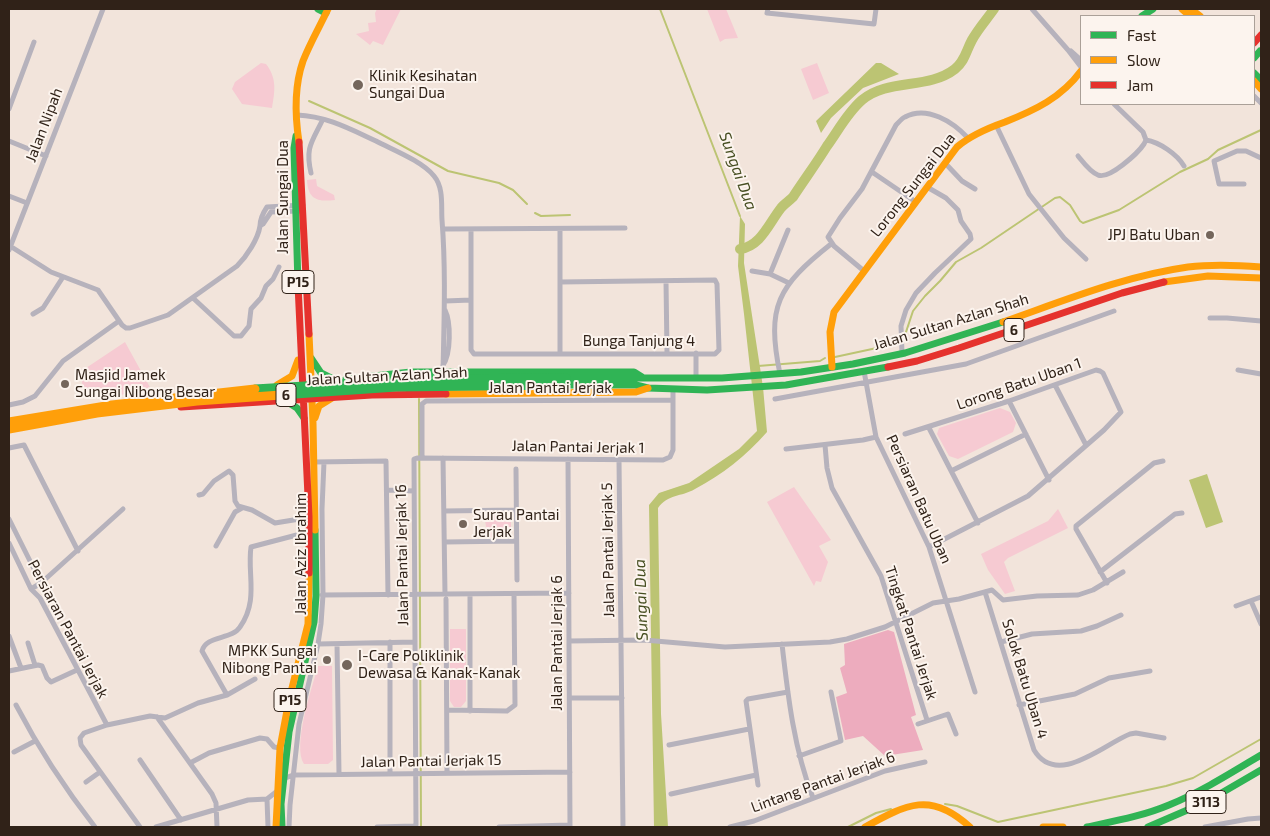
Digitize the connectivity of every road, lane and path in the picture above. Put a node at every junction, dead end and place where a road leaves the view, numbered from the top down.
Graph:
1 (103, 9) edge
2 (876, 9) edge
3 (1032, 9) edge
4 (324, 10) edge
5 (767, 11) edge
6 (34, 42) dead end
7 (1068, 50) junction
8 (1080, 59) edge
9 (1080, 71) edge
10 (1080, 74) edge
11 (1115, 105) edge
12 (9, 109) edge
13 (297, 115) junction
14 (323, 119) junction
15 (996, 125) junction
16 (968, 138) junction
17 (1146, 140) junction
18 (9, 141) edge
19 (46, 156) junction
20 (1078, 156) dead end
21 (1261, 158) edge
22 (945, 163) junction
23 (1184, 166) dead end
24 (872, 172) junction
25 (311, 173) dead end
26 (1244, 184) dead end
27 (927, 187) junction
28 (975, 189) dead end
29 (9, 196) edge
30 (916, 202) junction
31 (27, 203) junction
32 (299, 208) junction
33 (625, 228) dead end
34 (444, 229) junction
35 (471, 229) junction
36 (560, 229) junction
37 (788, 230) dead end
38 (831, 244) junction
39 (10, 248) edge
40 (1086, 259) dead end
41 (279, 267) dead end
42 (1261, 267) edge
43 (864, 271) junction
44 (752, 272) dead end
45 (770, 274) junction
46 (62, 277) junction
47 (1261, 278) edge
48 (666, 281) junction
49 (560, 282) junction
50 (789, 283) junction
51 (193, 298) junction
52 (471, 300) junction
53 (445, 301) junction
54 (1114, 311) dead end
55 (33, 314) dead end
56 (1210, 318) dead end
57 (119, 321) junction
58 (1261, 321) edge
59 (901, 349) junction
60 (300, 352) junction
61 (667, 353) junction
62 (696, 353) junction
63 (560, 354) junction
64 (310, 356) junction
65 (832, 367) junction
66 (443, 368) junction
67 (779, 368) junction
68 (1238, 370) dead end
69 (864, 371) junction
70 (387, 374) junction
71 (1261, 374) edge
72 (642, 376) junction
73 (696, 378) junction
74 (335, 380) junction
75 (307, 382) junction
76 (566, 382) junction
77 (866, 383) junction
78 (277, 385) junction
79 (1055, 385) junction
80 (648, 388) junction
81 (673, 389) junction
82 (387, 395) junction
83 (336, 396) junction
84 (308, 398) junction
85 (775, 399) dead end
86 (284, 400) junction
87 (673, 400) junction
88 (426, 401) joint
89 (1010, 401) junction
90 (9, 405) edge
91 (9, 421) edge
92 (309, 422) junction
93 (929, 428) junction
94 (9, 431) edge
95 (905, 434) dead end
96 (1026, 434) junction
97 (876, 437) junction
98 (825, 445) junction
99 (1086, 445) junction
100 (9, 448) edge
101 (786, 449) dead end
102 (420, 458) junction
103 (444, 458) junction
104 (568, 459) junction
105 (619, 460) junction
106 (1163, 461) dead end
107 (314, 462) junction
108 (324, 462) junction
109 (516, 469) dead end
110 (951, 471) junction
111 (1049, 480) junction
112 (387, 490) junction
113 (414, 491) junction
114 (199, 495) dead end
115 (242, 508) junction
116 (124, 509) dead end
117 (516, 510) junction
118 (444, 511) junction
119 (1182, 513) dead end
120 (312, 517) junction
121 (9, 519) edge
122 (978, 523) junction
123 (312, 531) junction
124 (516, 541) junction
125 (445, 542) junction
126 (9, 543) edge
127 (216, 546) dead end
128 (929, 547) junction
129 (78, 551) junction
130 (1100, 572) junction
131 (1123, 572) dead end
132 (517, 580) dead end
133 (41, 583) junction
134 (1107, 583) junction
135 (31, 589) junction
136 (985, 592) junction
137 (569, 593) junction
138 (417, 594) junction
139 (470, 594) junction
140 (514, 594) junction
141 (316, 595) junction
142 (388, 595) junction
143 (446, 597) junction
144 (1261, 597) edge
145 (946, 601) junction
146 (1251, 601) junction
147 (1236, 606) dead end
148 (1121, 615) dead end
149 (896, 622) junction
150 (1261, 624) edge
151 (9, 636) edge
152 (622, 640) junction
153 (569, 641) junction
154 (390, 642) junction
155 (415, 642) junction
156 (1001, 642) junction
157 (28, 643) dead end
158 (318, 644) junction
159 (337, 644) junction
160 (782, 644) junction
161 (35, 665) junction
162 (21, 668) junction
163 (77, 670) junction
164 (1150, 670) dead end
165 (9, 672) edge
166 (255, 679) dead end
167 (788, 692) junction
168 (831, 692) dead end
169 (974, 692) dead end
170 (226, 695) junction
171 (570, 698) junction
172 (622, 698) junction
173 (16, 705) dead end
174 (1019, 705) junction
175 (447, 710) junction
176 (470, 711) junction
177 (157, 716) junction
178 (927, 720) junction
179 (918, 724) dead end
180 (106, 725) junction
181 (749, 729) junction
182 (956, 734) dead end
183 (1164, 738) dead end
184 (35, 741) junction
185 (670, 745) dead end
186 (280, 748) junction
187 (14, 752) dead end
188 (1261, 754) edge
189 (799, 756) junction
190 (140, 760) dead end
191 (925, 762) dead end
192 (190, 763) junction
193 (285, 768) junction
194 (1261, 770) edge
195 (100, 772) junction
196 (570, 772) junction
197 (447, 773) junction
198 (339, 774) junction
199 (390, 774) junction
200 (419, 774) junction
201 (293, 775) junction
202 (756, 775) junction
203 (283, 779) junction
204 (86, 782) dead end
205 (758, 785) dead end
206 (671, 794) dead end
207 (813, 798) junction
208 (270, 802) junction
209 (217, 810) junction
210 (1261, 818) edge
211 (181, 820) junction
212 (570, 826) edge
213 (95, 827) edge
214 (140, 827) edge
215 (156, 827) edge
216 (218, 827) edge
217 (268, 827) edge
218 (276, 827) edge
219 (282, 827) edge
220 (289, 827) edge
221 (377, 827) edge
222 (499, 827) edge
223 (623, 827) edge
224 (730, 827) edge
225 (865, 827) edge
226 (970, 827) edge
227 (1044, 827) edge
228 (1063, 827) edge
229 (1087, 827) edge
230 (1148, 827) edge
231 (1205, 827) edge

1 - 19 street, Jalan Nipah
2 - 5 street
3 - 7 street
4 - 13 main road, Jalan Sungai Dua / P15
6 - 12 street
7 - 8 street
7 - 9 street
10 - 15 main road, Lorong Sungai Dua
11 - 17 street
13 - 14 street
13 - 32 main road, Jalan Sungai Dua / P15
14 - 25 street
14 - 34 street
15 - 16 main road, Lorong Sungai Dua
15 - 40 street
16 - 22 main road, Lorong Sungai Dua
16 - 24 street
17 - 20 street
17 - 23 street
18 - 19 street
19 - 31 street, Jalan Nipah
21 - 26 street
22 - 27 main road, Lorong Sungai Dua
22 - 28 street
24 - 30 street
24 - 38 street
27 - 30 main road, Lorong Sungai Dua
27 - 59 street
29 - 31 street
30 - 43 main road, Lorong Sungai Dua
31 - 39 street, Jalan Nipah
32 - 51 street
32 - 60 main road, Jalan Sungai Dua / P15
32 - 64 main road, Jalan Sungai Dua / P15
33 - 36 street
34 - 35 street
34 - 53 street
35 - 36 street
35 - 52 street
36 - 49 street
37 - 45 street
38 - 43 street
38 - 50 street
39 - 46 street
41 - 51 street
42 - 59 main road, Jalan Sultan Azlan Shah / 6
43 - 65 main road, Lorong Sungai Dua
44 - 45 street
45 - 50 street
46 - 55 street
46 - 57 street
47 - 69 main road, Jalan Sultan Azlan Shah / 6
48 - 49 street
48 - 61 street
48 - 62 street, Bunga Tanjung 4
49 - 63 street
50 - 67 street
51 - 57 street
52 - 53 street
52 - 63 street, Bunga Tanjung 4
53 - 66 street
54 - 77 street
56 - 58 street
57 - 90 street
59 - 65 main road, Jalan Sultan Azlan Shah / 6
60 - 75 main road, Jalan Sungai Dua / P15
60 - 78 main road
61 - 62 street, Bunga Tanjung 4
61 - 63 street, Bunga Tanjung 4
62 - 73 street
64 - 74 main road
64 - 75 main road, Jalan Sungai Dua / P15
65 - 67 main road, Jalan Sultan Azlan Shah / 6
66 - 70 main road, Jalan Sultan Azlan Shah / 6
66 - 72 main road, Jalan Sultan Azlan Shah / 6
67 - 73 main road, Jalan Sultan Azlan Shah / 6
68 - 71 street
69 - 77 street, Persiaran Batu Uban
69 - 81 main road, Jalan Sultan Azlan Shah / 6
70 - 74 main road, Jalan Sultan Azlan Shah / 6
70 - 82 main road
72 - 73 main road, Jalan Sultan Azlan Shah / 6
72 - 76 main road, Jalan Sultan Azlan Shah / 6
74 - 75 main road, Jalan Sultan Azlan Shah / 6
75 - 78 main road, Jalan Sultan Azlan Shah / 6
75 - 84 main road, P15
76 - 80 main road, Jalan Sultan Azlan Shah / 6
76 - 91 main road, Jalan Sultan Azlan Shah / 6, bridge
76 - 94 main road, Jalan Sultan Azlan Shah / 6, bridge
77 - 85 street
77 - 97 street, Persiaran Batu Uban
78 - 91 main road, Jalan Sultan Azlan Shah / 6
79 - 89 street, Lorong Batu Uban 1
79 - 99 street
79 - 99 street, Lorong Batu Uban 1
80 - 81 main road, Jalan Sultan Azlan Shah / 6
80 - 82 main road, Jalan Sultan Azlan Shah / 6
81 - 87 street, Jalan Pantai Jerjak 1
82 - 83 main road, Jalan Sultan Azlan Shah / 6
83 - 84 main road, Jalan Sultan Azlan Shah / 6
83 - 92 main road
84 - 86 main road, Jalan Sultan Azlan Shah / 6
84 - 92 main road, Jalan Aziz Ibrahim / P15
86 - 92 main road
86 - 94 main road, Jalan Sultan Azlan Shah / 6
87 - 88 street, Jalan Pantai Jerjak
87 - 105 street, Jalan Pantai Jerjak 1
88 - 102 street, Jalan Pantai Jerjak 16
89 - 93 street, Lorong Batu Uban 1
89 - 96 street
92 - 107 main road, Jalan Aziz Ibrahim / P15
92 - 120 main road, Jalan Aziz Ibrahim / P15
93 - 95 street, Lorong Batu Uban 1
93 - 110 street
96 - 110 street
96 - 111 street
97 - 98 street
97 - 128 street, Persiaran Batu Uban
98 - 101 street
98 - 149 street, Tingkat Pantai Jerjak
99 - 111 street, Lorong Batu Uban 1
100 - 129 street
102 - 103 street, Jalan Pantai Jerjak 1
102 - 113 street, Jalan Pantai Jerjak 16
103 - 104 street, Jalan Pantai Jerjak 1
103 - 118 street
104 - 105 street, Jalan Pantai Jerjak 1
104 - 137 street, Jalan Pantai Jerjak 6
105 - 152 street, Jalan Pantai Jerjak 5
106 - 130 street
107 - 108 street
107 - 120 main road, Jalan Aziz Ibrahim / P15
108 - 112 street
108 - 141 street
109 - 117 street
110 - 122 street
111 - 122 street, Lorong Batu Uban 1
112 - 113 street
112 - 142 street
113 - 138 street, Jalan Pantai Jerjak 16
114 - 115 street
115 - 120 street
115 - 127 street
116 - 129 street
117 - 118 street
117 - 124 street
118 - 125 street
119 - 130 street
120 - 123 main road, Jalan Aziz Ibrahim / P15
121 - 133 street
122 - 128 street, Lorong Batu Uban 1
123 - 141 main road, Jalan Aziz Ibrahim / P15
123 - 170 street
124 - 125 street
124 - 132 street
125 - 143 street
126 - 135 street, Persiaran Pantai Jerjak
128 - 145 street, Persiaran Batu Uban
129 - 133 street
130 - 134 street
131 - 134 street
133 - 135 street
134 - 136 street
135 - 163 street, Persiaran Pantai Jerjak
136 - 145 street
136 - 156 street, Solok Batu Uban 4
137 - 140 street
137 - 153 street, Jalan Pantai Jerjak 6
138 - 142 street
138 - 143 street
138 - 155 street, Jalan Pantai Jerjak 16
139 - 140 street
139 - 143 street
139 - 176 street
140 - 176 street
141 - 142 street
141 - 158 street
141 - 186 main road, Jalan Aziz Ibrahim / P15
141 - 193 main road, Jalan Aziz Ibrahim / P15
143 - 175 street
144 - 146 street
145 - 149 street
145 - 169 street, Persiaran Batu Uban
146 - 147 street
146 - 150 street
148 - 156 street
149 - 160 street
149 - 178 street, Tingkat Pantai Jerjak
151 - 162 street
152 - 153 street
152 - 160 street
152 - 172 street, Jalan Pantai Jerjak 5
153 - 171 street, Jalan Pantai Jerjak 6
154 - 155 street
154 - 159 street
154 - 199 street
155 - 200 street, Jalan Pantai Jerjak 16
156 - 174 street, Solok Batu Uban 4
157 - 161 street
158 - 159 street
158 - 201 street
159 - 198 street
160 - 167 street
161 - 162 street
161 - 163 street
162 - 165 street
163 - 180 street, Persiaran Pantai Jerjak
164 - 174 street
166 - 170 street
167 - 181 street
167 - 189 street
168 - 189 street
170 - 177 street
171 - 172 street
171 - 196 street, Jalan Pantai Jerjak 6
172 - 223 street, Jalan Pantai Jerjak 5
173 - 184 street
174 - 183 street, Solok Batu Uban 4
175 - 176 street
175 - 197 street
177 - 180 street
177 - 192 street
178 - 179 street
178 - 182 street
180 - 195 street
181 - 185 street
181 - 202 street
184 - 187 street
184 - 213 street
186 - 192 street
186 - 208 main road, Jalan Aziz Ibrahim / P15
188 - 229 main road, 3113
189 - 207 street
190 - 211 street
191 - 207 street, Lintang Pantai Jerjak 6
192 - 209 street
193 - 201 street
193 - 203 main road, Jalan Aziz Ibrahim / P15
194 - 230 main road, 3113
195 - 204 street
195 - 214 street
196 - 197 street, Jalan Pantai Jerjak 15
196 - 212 street, Jalan Pantai Jerjak 6
197 - 200 street, Jalan Pantai Jerjak 15
198 - 199 street, Jalan Pantai Jerjak 15
198 - 201 street, Jalan Pantai Jerjak 15
199 - 200 street, Jalan Pantai Jerjak 15
200 - 221 street, Jalan Pantai Jerjak 16
201 - 203 street, Jalan Pantai Jerjak 15
201 - 220 street
202 - 205 street
202 - 206 street
203 - 219 main road, Jalan Aziz Ibrahim / P15
207 - 224 street, Lintang Pantai Jerjak 6
208 - 209 street
208 - 217 street
208 - 218 main road, Jalan Aziz Ibrahim / P15
209 - 211 street
209 - 216 street
210 - 231 street
211 - 215 street
212 - 222 street
225 - 226 main road
227 - 228 main road

